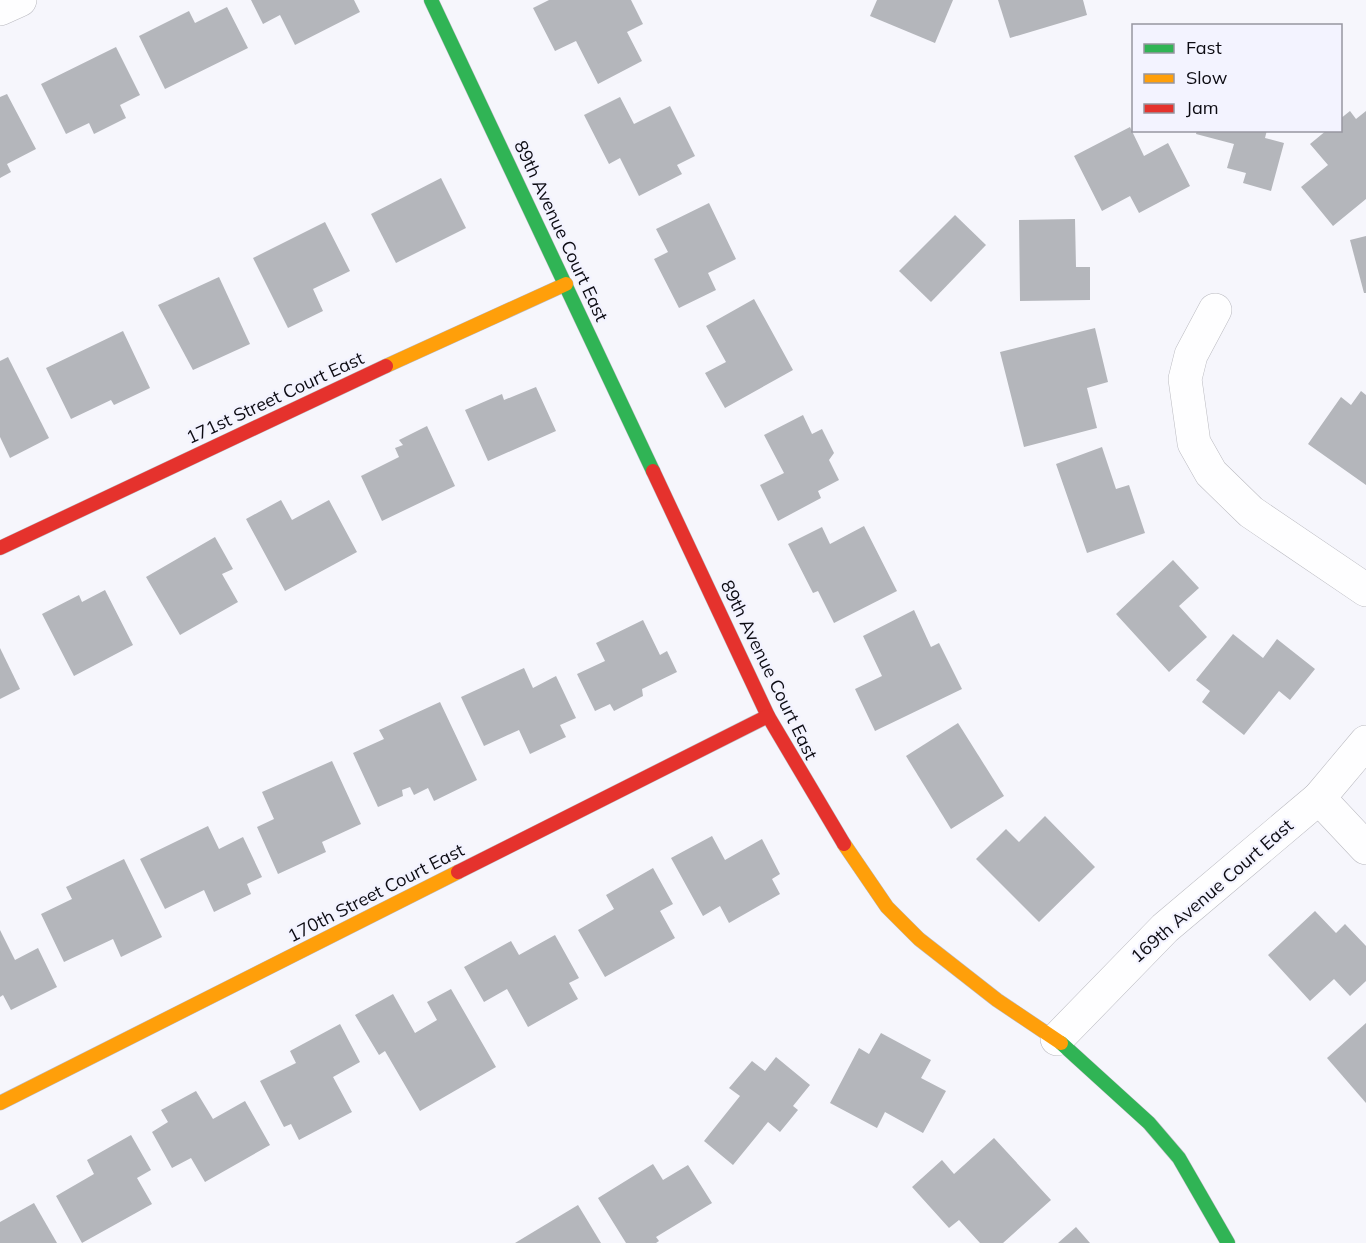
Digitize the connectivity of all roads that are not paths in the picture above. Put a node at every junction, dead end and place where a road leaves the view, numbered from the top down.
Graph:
1 (20, 0) edge
2 (431, 0) edge
3 (0, 9) edge
4 (566, 284) junction
5 (1215, 310) dead end
6 (0, 548) edge
7 (1366, 590) edge
8 (768, 716) junction
9 (1366, 742) edge
10 (1319, 798) junction
11 (1366, 848) edge
12 (1057, 1039) junction
13 (0, 1102) edge
14 (1228, 1243) edge

1 - 3 street
2 - 4 street, 89th Avenue Court East
4 - 6 street, 171st Street Court East
4 - 8 street, 89th Avenue Court East
5 - 7 street
8 - 12 street, 89th Avenue Court East
8 - 13 street, 170th Street Court East
9 - 10 street, 169th Avenue Court East
10 - 11 street
10 - 12 street, 169th Avenue Court East
12 - 14 street, 89th Avenue Court East

